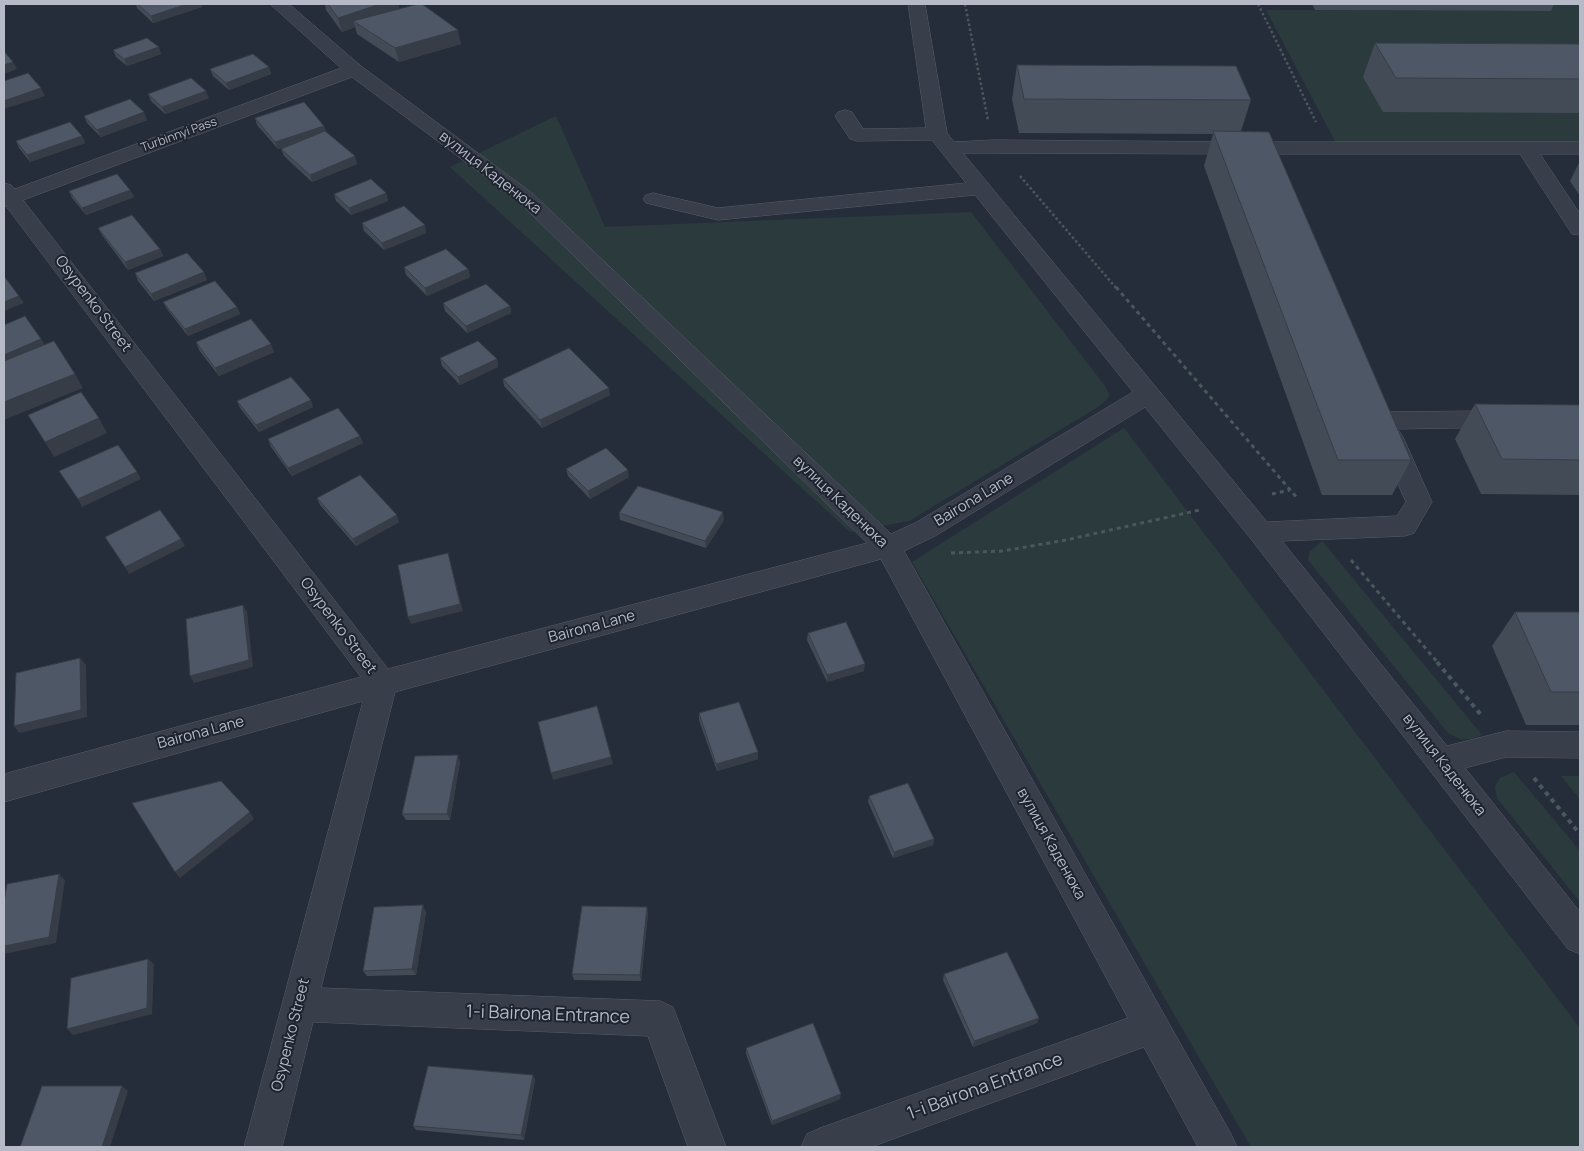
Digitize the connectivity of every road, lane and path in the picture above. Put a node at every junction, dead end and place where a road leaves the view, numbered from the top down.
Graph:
1 (279, 4) edge
2 (916, 4) edge
3 (966, 4) edge
4 (1258, 4) edge
5 (354, 70) junction
6 (845, 116) dead end
7 (943, 141) junction
8 (994, 146) junction
9 (1329, 148) junction
10 (1526, 148) junction
11 (1580, 148) edge
12 (981, 188) junction
13 (6, 196) edge
14 (652, 199) dead end
15 (1580, 229) edge
16 (1149, 393) junction
17 (1580, 418) edge
18 (1236, 502) junction
19 (1326, 530) junction
20 (1260, 532) junction
21 (888, 548) junction
22 (382, 683) junction
23 (1506, 744) junction
24 (1580, 745) edge
25 (1441, 761) junction
26 (4, 788) edge
27 (1580, 834) edge
28 (1580, 938) edge
29 (299, 1004) junction
30 (1150, 1027) junction
31 (263, 1147) edge
32 (707, 1147) edge
33 (820, 1147) edge
34 (1218, 1147) edge

1 - 5 street, вулиця Каденюка
2 - 7 street, вулиця Каденюка
3 - 8 path
4 - 9 path
5 - 13 street, Turbinnyi Pass
5 - 21 street, вулиця Каденюка
6 - 7 street
7 - 8 street
7 - 12 street, вулиця Каденюка
8 - 9 street
8 - 19 path
9 - 10 street
10 - 11 street
10 - 15 street
12 - 14 street
12 - 16 street, вулиця Каденюка
13 - 22 street, Osypenko Street
16 - 18 street, вулиця Каденюка
16 - 21 street, Bairona Lane
17 - 19 street
18 - 20 street, вулиця Каденюка
18 - 21 path
19 - 20 street
19 - 23 path
20 - 25 street, вулиця Каденюка
21 - 22 street, Bairona Lane
21 - 30 street, вулиця Каденюка
22 - 26 street, Bairona Lane
22 - 29 street, Osypenko Street
23 - 24 street
23 - 25 street
23 - 27 path
25 - 28 street, вулиця Каденюка
29 - 31 street, Osypenko Street
29 - 32 street, 1-i Bairona Entrance
30 - 33 street, 1-i Bairona Entrance
30 - 34 street, вулиця Каденюка

